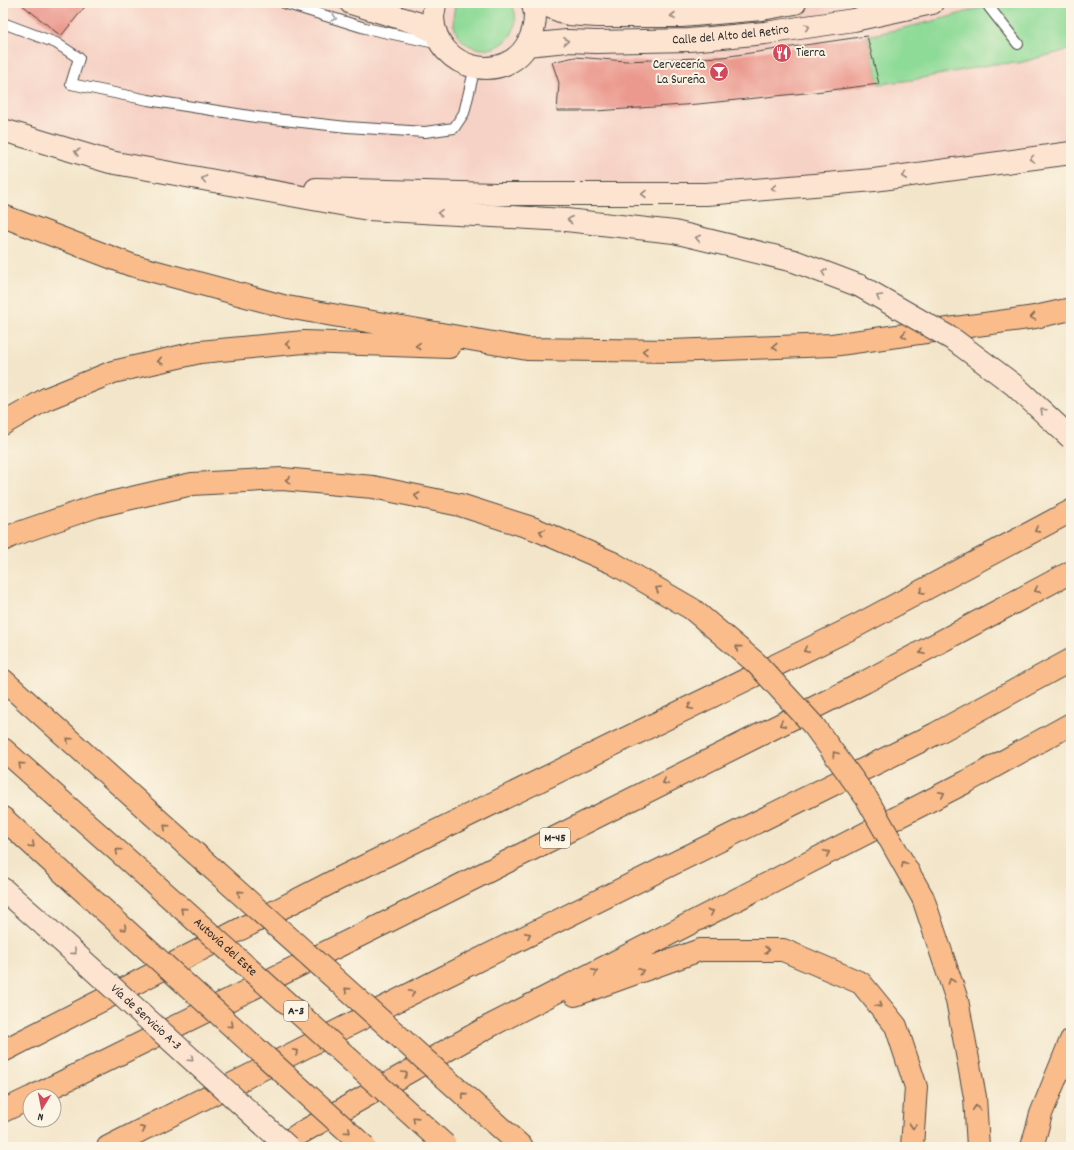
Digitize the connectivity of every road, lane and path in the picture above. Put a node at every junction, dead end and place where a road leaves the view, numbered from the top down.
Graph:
1 (284, 3) edge
2 (351, 3) edge
3 (436, 3) edge
4 (533, 3) edge
5 (540, 3) edge
6 (795, 3) edge
7 (932, 3) edge
8 (771, 6) edge
9 (989, 7) dead end
10 (3, 24) edge
11 (438, 38) junction
12 (1018, 44) dead end
13 (527, 45) junction
14 (475, 67) junction
15 (3, 130) edge
16 (1067, 153) edge
17 (243, 187) junction
18 (3, 216) edge
19 (1071, 309) edge
20 (527, 349) junction
21 (3, 424) edge
22 (1071, 438) edge
23 (1071, 511) edge
24 (3, 540) edge
25 (1071, 572) edge
26 (1071, 660) edge
27 (3, 680) edge
28 (1071, 724) edge
29 (3, 749) edge
30 (3, 818) edge
31 (3, 889) edge
32 (486, 1028) junction
33 (1071, 1040) edge
34 (3, 1050) edge
35 (50, 1088) edge
36 (22, 1102) edge
37 (3, 1111) edge
38 (293, 1141) edge
39 (446, 1146) edge
40 (108, 1147) edge
41 (272, 1147) edge
42 (279, 1147) edge
43 (365, 1147) edge
44 (522, 1147) edge
45 (912, 1147) edge
46 (978, 1147) edge
47 (1032, 1147) edge

1 -> 11 lane
2 - 11 street
3 - 11 street
4 - 13 street
8 -> 5 street, Calle del Alto del Retiro
6 - 8 street, Calle del Alto del Retiro
13 -> 7 street, Calle del Alto del Retiro
9 - 12 lane
10 - 14 lane
11 - 14 street
13 - 14 street
17 -> 15 street
16 -> 17 street
22 -> 17 street, bridge
18 - 20 highway
19 -> 20 highway
20 -> 21 highway
23 -> 34 highway
46 -> 24 highway, bridge
25 -> 35 highway, M-45
40 -> 26 highway
44 -> 27 highway, bridge
32 -> 28 highway
39 -> 29 highway, Autovía del Este / A-3, bridge
30 -> 43 highway, bridge
31 -> 38 street, Vía de Servicio A-3, bridge
38 -> 32 highway
32 -> 45 highway
33 - 47 highway
36 - 37 highway
38 - 41 highway
38 - 42 highway

